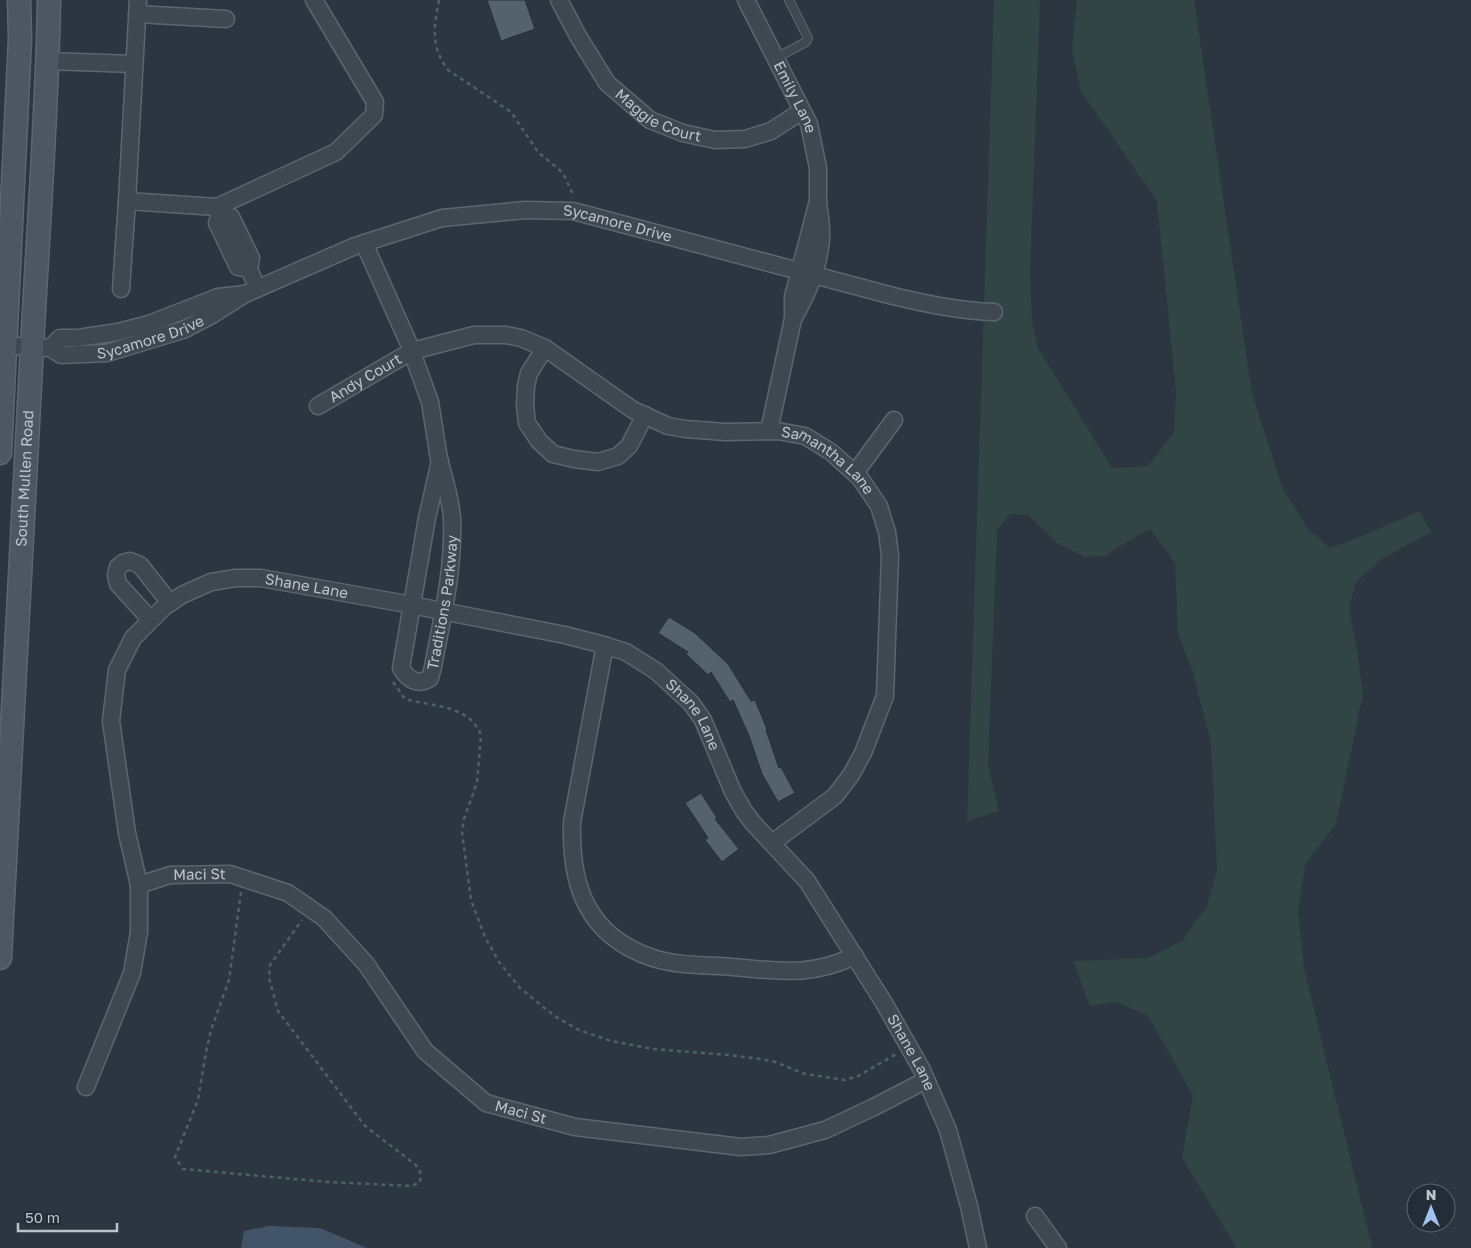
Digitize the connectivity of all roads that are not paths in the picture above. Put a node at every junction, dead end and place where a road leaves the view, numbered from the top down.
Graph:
1 (19, 0) edge
2 (49, 0) edge
3 (314, 0) edge
4 (559, 0) edge
5 (747, 0) edge
6 (789, 0) edge
7 (137, 7) edge
8 (226, 18) dead end
9 (776, 58) junction
10 (48, 61) junction
11 (134, 64) junction
12 (802, 110) junction
13 (127, 201) junction
14 (219, 210) junction
15 (364, 243) junction
16 (806, 273) junction
17 (121, 289) dead end
18 (251, 291) junction
19 (994, 312) dead end
20 (148, 324) junction
21 (153, 340) junction
22 (3, 345) edge
23 (41, 348) junction
24 (544, 348) junction
25 (412, 351) junction
26 (318, 406) dead end
27 (645, 415) junction
28 (894, 420) dead end
29 (769, 431) junction
30 (0, 453) edge
31 (439, 459) junction
32 (855, 473) junction
33 (170, 603) junction
34 (411, 605) junction
35 (444, 611) junction
36 (151, 620) junction
37 (605, 645) junction
38 (772, 843) junction
39 (139, 884) junction
40 (855, 956) junction
41 (0, 958) edge
42 (926, 1080) junction
43 (86, 1087) dead end
44 (1035, 1216) dead end
45 (978, 1248) edge
46 (1058, 1248) edge

1 - 22 street, South Mullen Road
2 - 10 street, South Mullen Road
3 - 14 street
4 - 12 street, Maggie Court
5 - 9 street, Emily Lane
6 - 9 lane
7 - 8 street
7 - 11 street
9 - 12 street, Emily Lane
10 - 11 street
10 - 23 street, South Mullen Road
11 - 13 street
12 - 16 street, Emily Lane
13 - 14 street
13 - 17 street
14 - 18 street
15 - 16 street, Sycamore Drive
15 - 18 street, Sycamore Drive
15 - 25 street, Traditions Parkway
16 - 19 street, Sycamore Drive
16 - 29 street, Emily Lane
18 - 20 street, Sycamore Drive
18 - 21 street, Sycamore Drive
20 - 21 street
20 - 23 street, Sycamore Drive
21 - 23 street, Sycamore Drive
22 - 23 street
22 - 30 street, South Mullen Road
23 - 41 street, South Mullen Road
24 - 25 street, Samantha Lane
24 - 27 street, Samantha Lane
24 - 27 street
25 - 26 street, Andy Court
25 - 31 street, Traditions Parkway
27 - 29 street, Samantha Lane
28 - 32 street
29 - 32 street, Samantha Lane
31 - 34 street, Traditions Parkway
31 - 35 street, Traditions Parkway
32 - 38 street, Samantha Lane
33 - 34 street, Shane Lane
33 - 36 street, Shane Lane
33 - 36 street
34 - 35 street, Shane Lane
34 - 35 street, Traditions Parkway
35 - 37 street, Shane Lane
36 - 39 street, Shane Lane
37 - 38 street, Shane Lane
37 - 40 street
38 - 40 street, Shane Lane
39 - 42 street, Maci St
39 - 43 street, Shane Lane
40 - 42 street, Shane Lane
42 - 45 street, Shane Lane
44 - 46 street

